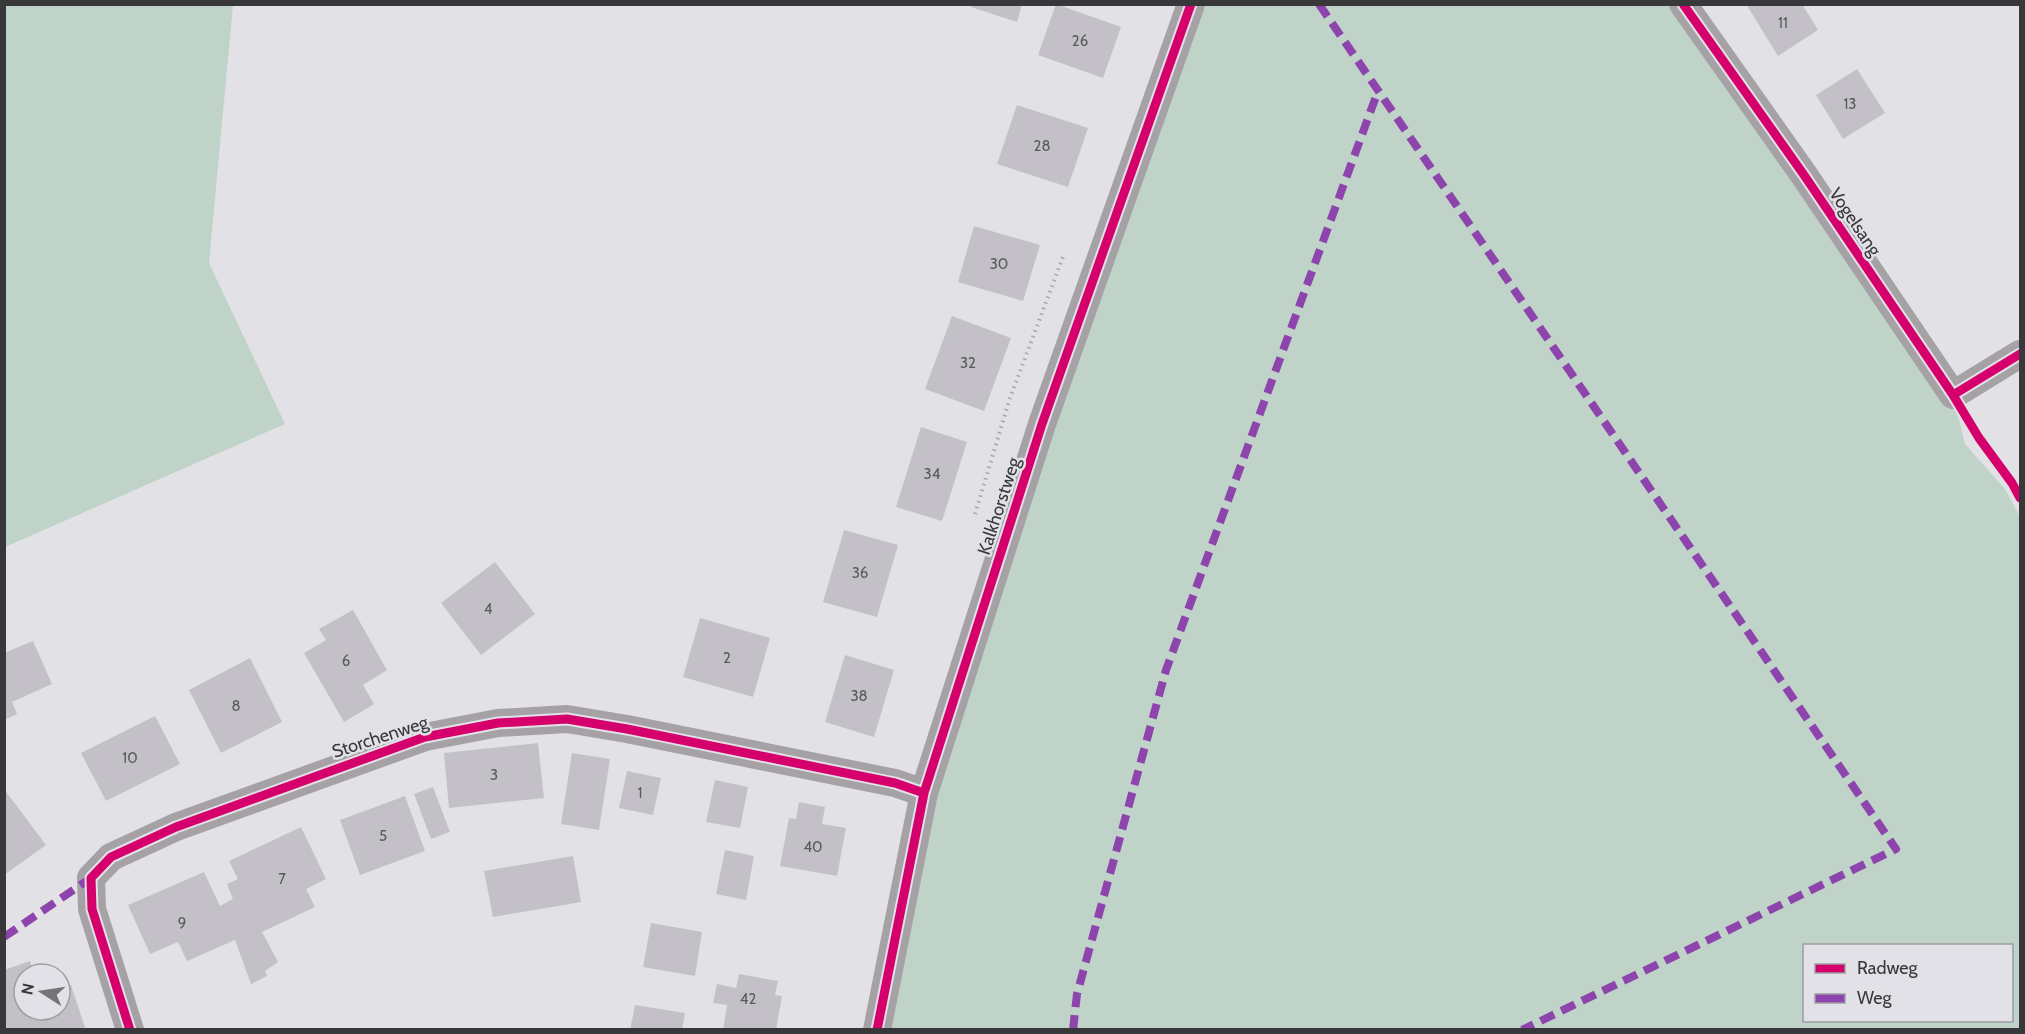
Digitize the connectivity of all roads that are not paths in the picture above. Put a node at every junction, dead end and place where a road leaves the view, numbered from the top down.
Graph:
1 (1191, 4) edge
2 (1683, 4) edge
3 (2020, 354) edge
4 (924, 793) junction
5 (130, 1029) edge
6 (877, 1029) edge

1 - 4 street, Kalkhorstweg
2 - 3 street, Vogelsang
4 - 5 street, Storchenweg
4 - 6 street, Kalkhorstweg

